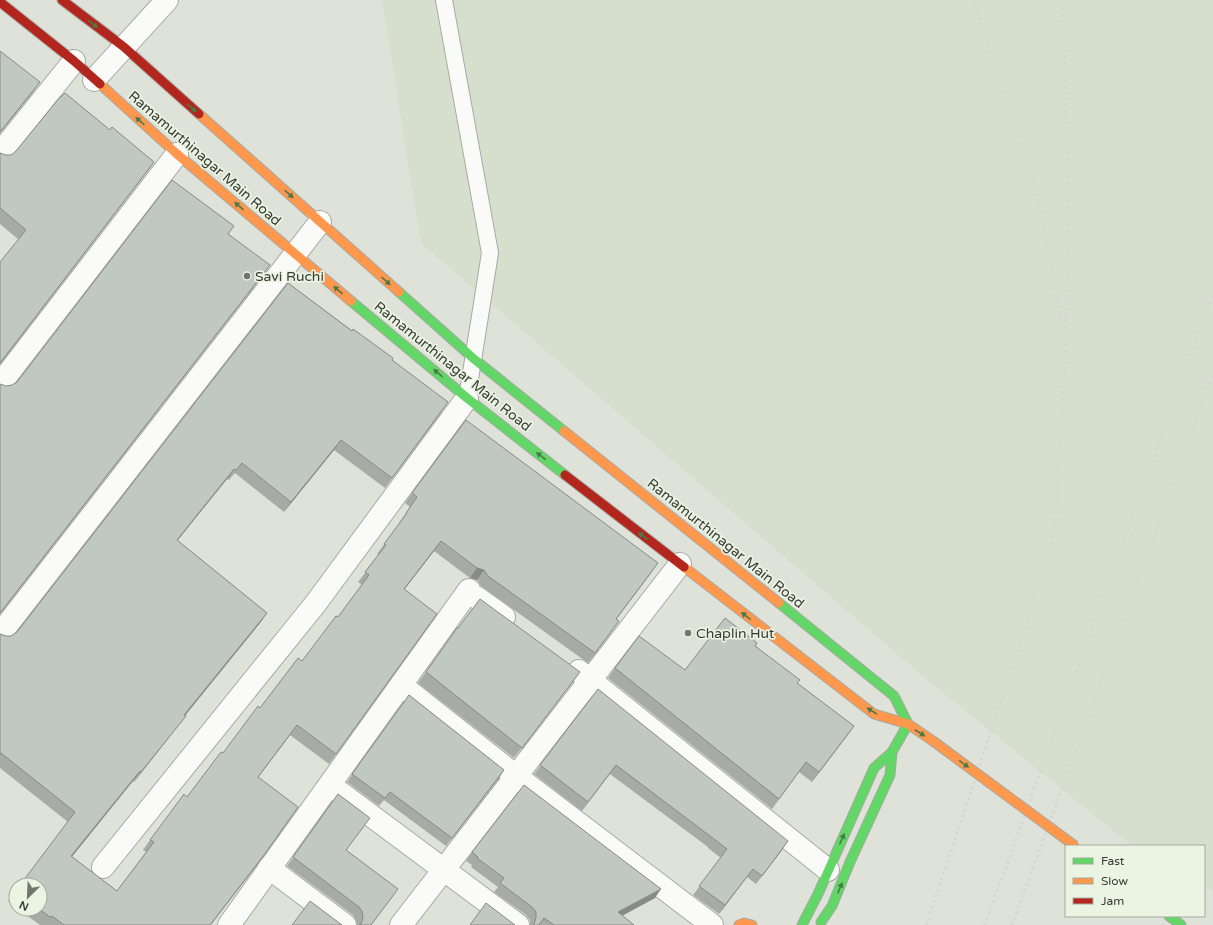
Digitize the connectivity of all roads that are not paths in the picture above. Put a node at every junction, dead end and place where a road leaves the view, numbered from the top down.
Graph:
1 (62, 0) edge
2 (167, 0) edge
3 (444, 0) edge
4 (0, 2) edge
5 (124, 47) junction
6 (74, 61) junction
7 (94, 80) junction
8 (0, 153) edge
9 (177, 154) junction
10 (320, 222) junction
11 (296, 254) junction
12 (474, 359) junction
13 (0, 384) edge
14 (467, 398) junction
15 (680, 564) junction
16 (521, 629) edge
17 (0, 634) edge
18 (565, 661) edge
19 (590, 680) junction
20 (400, 685) junction
21 (908, 724) junction
22 (892, 752) junction
23 (516, 776) junction
24 (330, 785) junction
25 (1074, 845) edge
26 (103, 867) dead end
27 (270, 868) junction
28 (444, 870) junction
29 (828, 870) junction
30 (1171, 917) edge
31 (230, 925) edge
32 (345, 925) edge
33 (401, 925) edge
34 (518, 925) edge
35 (712, 925) edge
36 (739, 925) edge
37 (752, 925) edge
38 (802, 925) edge
39 (1181, 925) edge

1 -> 5 main road, Ramamurthinagar Main Road
2 - 5 street
3 - 12 lane
4 - 6 main road, Ramamurthinagar Main Road
5 - 7 street
5 -> 10 main road, Ramamurthinagar Main Road
6 - 7 main road, Ramamurthinagar Main Road
6 - 8 street
9 -> 7 main road, Ramamurthinagar Main Road
11 -> 9 main road, Ramamurthinagar Main Road
9 - 13 street
10 - 11 street
10 -> 12 main road, Ramamurthinagar Main Road
14 -> 11 main road, Ramamurthinagar Main Road
11 - 17 street
12 - 14 lane
12 - 21 main road, Ramamurthinagar Main Road
15 -> 14 main road, Ramamurthinagar Main Road
14 - 26 street
15 - 19 street
21 -> 15 main road, Ramamurthinagar Main Road
16 - 20 street
18 - 19 street
19 - 23 street
19 - 29 street
20 - 23 street
20 - 24 street
21 - 22 main road
21 -> 25 main road, Ramamurthinagar Main Road, bridge
29 -> 22 main road
38 -> 22 main road
23 - 28 street
23 - 35 street
24 - 27 street
24 - 28 street
27 - 31 street
27 - 32 street
28 - 33 street
28 - 34 street
29 - 38 main road
30 - 39 main road
36 - 37 main road

